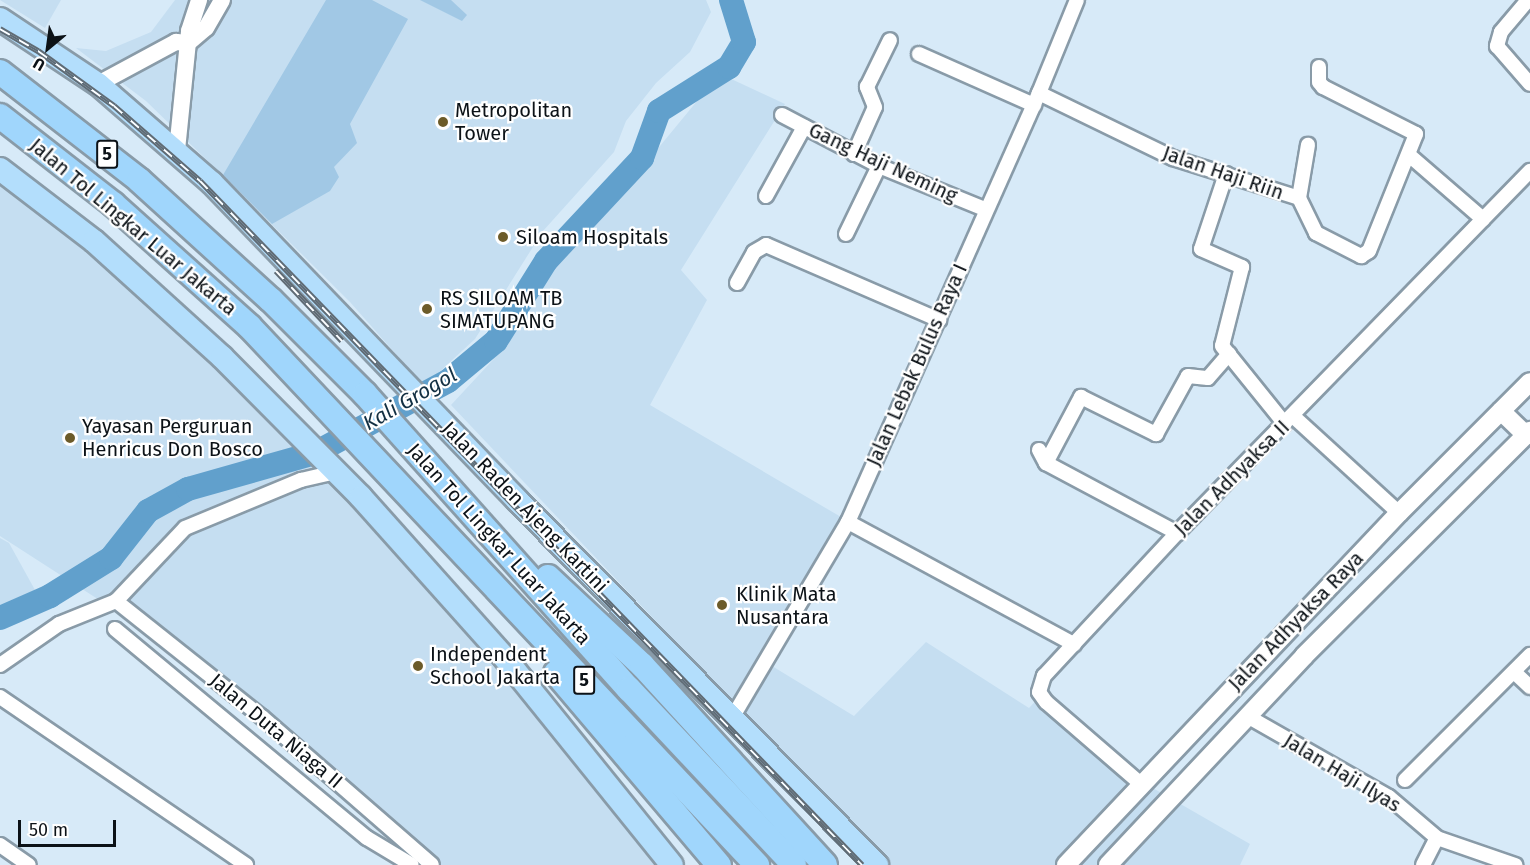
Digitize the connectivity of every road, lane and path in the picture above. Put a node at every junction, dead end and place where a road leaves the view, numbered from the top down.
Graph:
1 (199, 0) edge
2 (222, 0) edge
3 (1077, 0) edge
4 (1528, 0) edge
5 (0, 19) edge
6 (890, 40) dead end
7 (182, 42) junction
8 (919, 54) dead end
9 (1319, 68) dead end
10 (0, 72) edge
11 (98, 84) junction
12 (1530, 84) edge
13 (1037, 99) junction
14 (782, 115) dead end
15 (0, 116) edge
16 (804, 127) junction
17 (1308, 146) dead end
18 (177, 150) junction
19 (854, 154) junction
20 (1409, 155) junction
21 (879, 166) junction
22 (0, 169) edge
23 (1530, 171) edge
24 (1226, 174) junction
25 (766, 196) dead end
26 (1299, 198) junction
27 (985, 209) junction
28 (1483, 219) junction
29 (846, 234) dead end
30 (227, 257) junction
31 (203, 282) junction
32 (737, 283) dead end
33 (939, 320) junction
34 (1225, 350) junction
35 (1530, 381) edge
36 (1501, 411) junction
37 (1290, 420) junction
38 (1528, 433) edge
39 (1039, 450) dead end
40 (1046, 463) junction
41 (332, 469) junction
42 (412, 495) junction
43 (1399, 513) junction
44 (848, 522) junction
45 (1178, 532) junction
46 (501, 546) junction
47 (116, 601) junction
48 (115, 629) dead end
49 (1074, 644) junction
50 (1530, 655) edge
51 (0, 665) edge
52 (1514, 672) junction
53 (1530, 687) edge
54 (0, 697) edge
55 (1247, 716) junction
56 (732, 718) junction
57 (1405, 780) dead end
58 (1141, 784) junction
59 (1437, 838) junction
60 (0, 845) edge
61 (29, 865) edge
62 (246, 865) edge
63 (412, 865) edge
64 (432, 865) edge
65 (672, 865) edge
66 (720, 865) edge
67 (757, 865) edge
68 (794, 865) edge
69 (825, 865) edge
70 (877, 865) edge
71 (1066, 865) edge
72 (1108, 865) edge
73 (1423, 865) edge
74 (1515, 865) edge

1 - 7 street
2 - 7 street
3 - 13 street, Jalan Lebak Bulus Raya I
4 - 12 street
5 - 11 highway, Jalan Raden Ajeng Kartini
6 - 19 street
7 - 11 street
7 - 18 street
8 - 13 street, Jalan Haji Riin
9 - 20 street
10 - 30 highway, Jalan Tol Lingkar Luar Jakarta / 5
11 - 18 highway, Jalan Raden Ajeng Kartini
13 - 24 street, Jalan Haji Riin
13 - 27 street, Jalan Lebak Bulus Raya I
14 - 16 street, Gang Haji Neming
15 - 31 highway, Jalan Tol Lingkar Luar Jakarta / 5
16 - 19 street, Gang Haji Neming
16 - 25 street
17 - 26 street
18 - 56 highway, Jalan Raden Ajeng Kartini
19 - 21 street, Gang Haji Neming
20 - 26 street, Jalan Haji Riin
20 - 28 street
21 - 27 street, Gang Haji Neming
21 - 29 street
22 - 41 highway
23 - 28 street, Jalan Adhyaksa II
24 - 26 street, Jalan Haji Riin
24 - 34 street
27 - 33 street, Jalan Lebak Bulus Raya I
28 - 37 street, Jalan Adhyaksa II
30 - 31 highway
30 - 46 highway, Jalan Tol Lingkar Luar Jakarta / 5
31 - 42 highway, Jalan Tol Lingkar Luar Jakarta / 5
32 - 33 street
33 - 44 street, Jalan Lebak Bulus Raya I
34 - 37 street
34 - 40 street
35 - 36 main road, Jalan Adhyaksa Raya
36 - 38 main road
36 - 43 main road, Jalan Adhyaksa Raya
37 - 43 street
37 - 45 street, Jalan Adhyaksa II
38 - 55 main road, Jalan Adhyaksa Raya
39 - 40 street
40 - 45 street
41 - 47 street
41 - 65 highway
42 - 66 highway
42 - 67 highway, Jalan Tol Lingkar Luar Jakarta / 5
43 - 58 main road, Jalan Adhyaksa Raya
44 - 49 street
44 - 56 street, Jalan Lebak Bulus Raya I
45 - 49 street, Jalan Adhyaksa II
46 - 68 highway, Jalan Tol Lingkar Luar Jakarta / 5
46 - 69 highway
47 - 51 street
47 - 64 street, Jalan Duta Niaga II
48 - 63 street, Jalan Duta Niaga II
49 - 58 street, Jalan Adhyaksa II
50 - 52 street
52 - 53 street
52 - 57 street
54 - 62 street
55 - 59 street, Jalan Haji Ilyas
55 - 72 main road, Jalan Adhyaksa Raya
56 - 70 highway, Jalan Raden Ajeng Kartini
58 - 71 main road, Jalan Adhyaksa Raya
59 - 73 street
59 - 74 street
60 - 61 street

